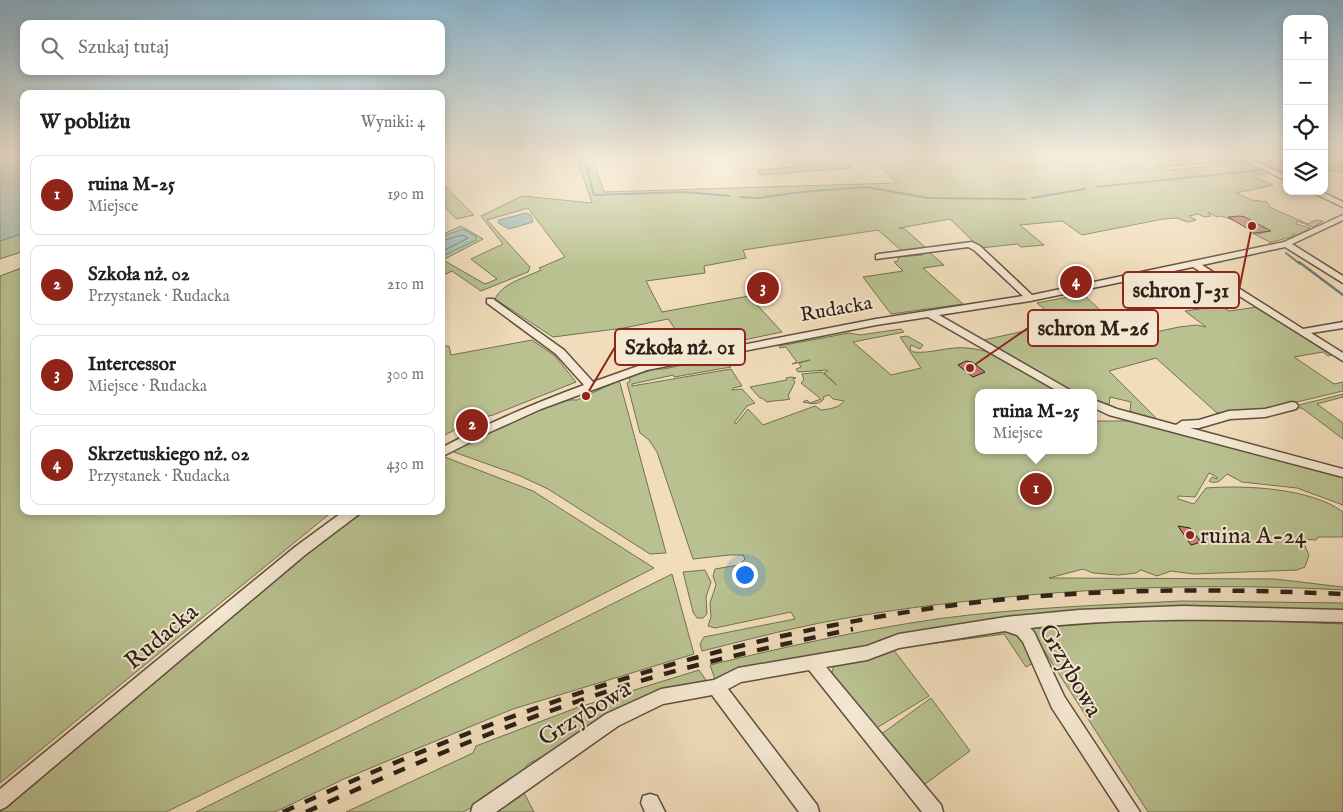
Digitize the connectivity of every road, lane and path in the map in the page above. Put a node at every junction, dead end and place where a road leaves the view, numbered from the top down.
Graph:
1 (1322, 195) edge
2 (1343, 205) edge
3 (1343, 217) edge
4 (1286, 244) junction
5 (880, 257) dead end
6 (1194, 264) junction
7 (1132, 277) junction
8 (1343, 280) edge
9 (1030, 298) junction
10 (490, 300) dead end
11 (1166, 302) dead end
12 (928, 313) junction
13 (1343, 325) edge
14 (1301, 332) junction
15 (1343, 358) edge
16 (590, 385) junction
17 (1063, 389) edge
18 (1097, 405) edge
19 (1292, 406) dead end
20 (1181, 430) junction
21 (445, 451) edge
22 (1343, 473) edge
23 (349, 515) edge
24 (1343, 616) edge
25 (1006, 624) junction
26 (813, 663) junction
27 (716, 687) junction
28 (0, 800) edge
29 (480, 812) edge
30 (810, 812) edge
31 (934, 812) edge
32 (1132, 812) edge

1 - 2 street
3 - 4 street, Rudacka
4 - 6 street, Rudacka
4 - 8 street
5 - 9 street
6 - 7 street, Rudacka
6 - 14 street
7 - 9 street, Rudacka
7 - 11 street
9 - 12 street, Rudacka
10 - 16 street
12 - 16 street, Rudacka
12 - 17 street
13 - 14 street
14 - 15 street
16 - 21 street, Rudacka
18 - 20 street
19 - 20 street
20 - 22 street
23 - 28 street, Rudacka
24 - 25 street
25 - 26 street, Grzybowa
25 - 32 street, Grzybowa
26 - 27 street, Grzybowa
26 - 31 street
27 - 29 street, Grzybowa
27 - 30 street

